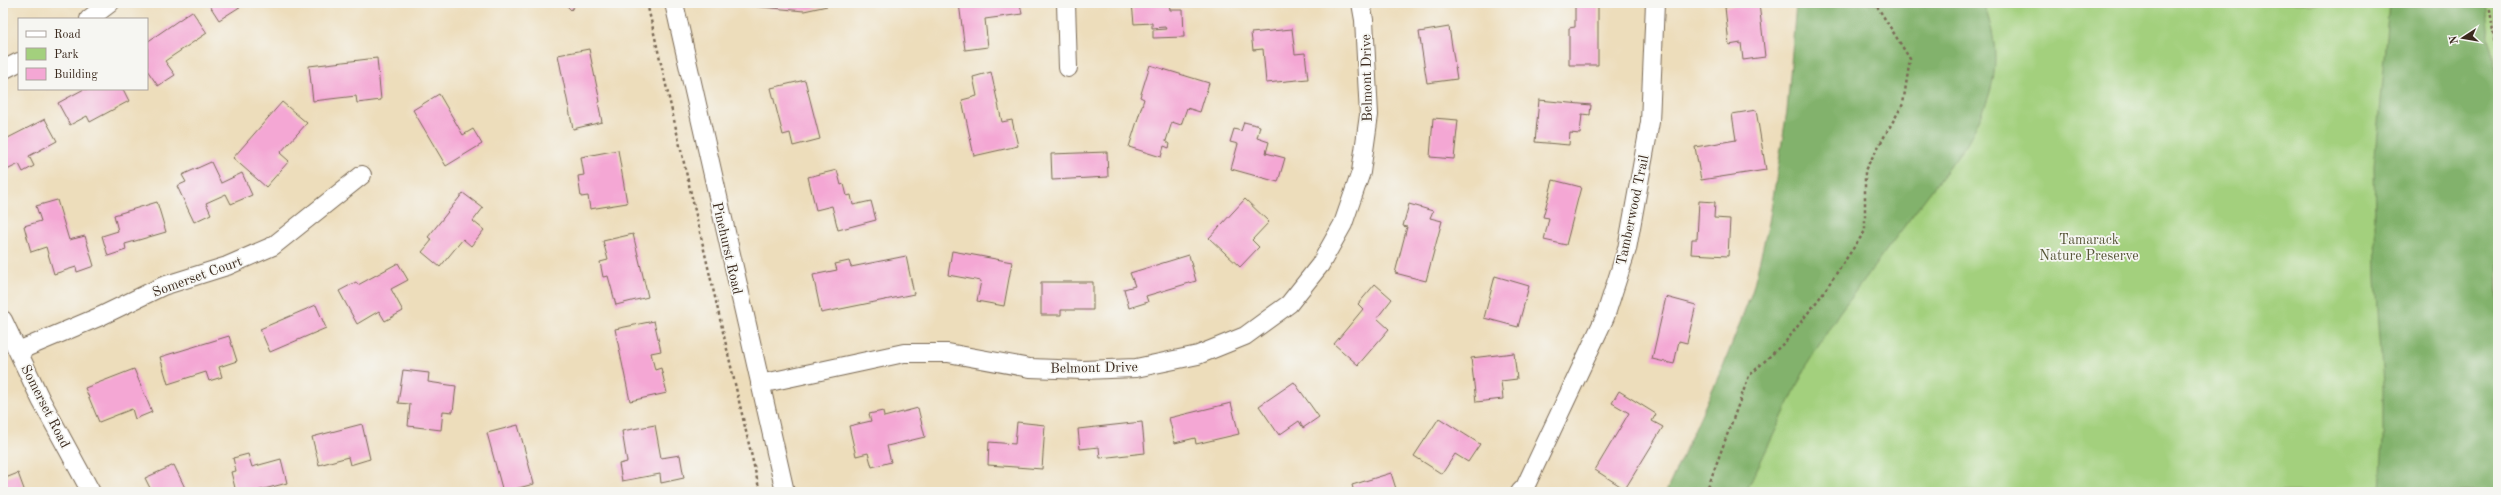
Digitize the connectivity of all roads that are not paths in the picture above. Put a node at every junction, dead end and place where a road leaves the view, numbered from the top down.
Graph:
1 (110, 3) edge
2 (674, 3) edge
3 (1066, 3) edge
4 (1361, 3) edge
5 (1655, 3) edge
6 (90, 18) edge
7 (18, 62) edge
8 (1068, 68) dead end
9 (3, 70) edge
10 (362, 175) dead end
11 (3, 320) edge
12 (18, 351) junction
13 (760, 384) junction
14 (91, 492) edge
15 (785, 492) edge
16 (1520, 492) edge

1 - 6 street
2 - 13 street, Pinehurst Road
3 - 8 street
4 - 13 street, Belmont Drive
5 - 16 street, Tamberwood Trail
7 - 9 street
10 - 12 street, Somerset Court
11 - 12 street, Somerset Road
12 - 14 street, Somerset Road
13 - 15 street, Pinehurst Road

